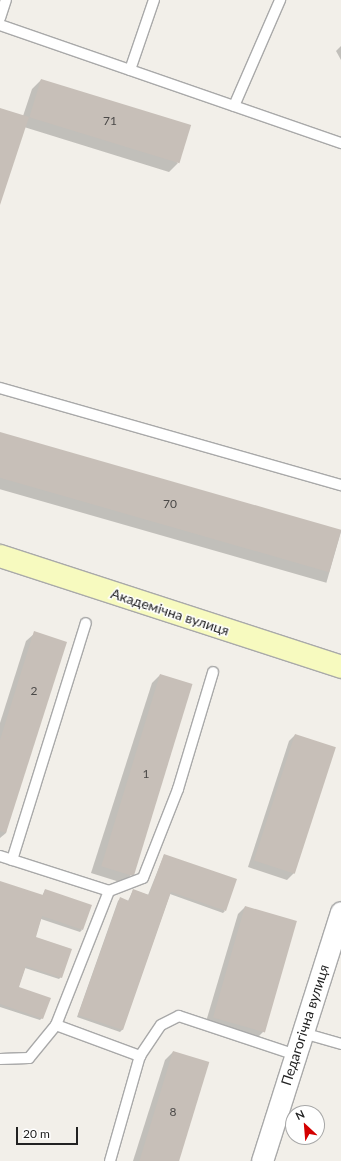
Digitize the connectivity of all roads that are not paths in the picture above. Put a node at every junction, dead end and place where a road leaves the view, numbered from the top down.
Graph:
1 (6, 0) edge
2 (154, 0) edge
3 (280, 0) edge
4 (0, 18) edge
5 (0, 25) edge
6 (130, 70) junction
7 (234, 106) junction
8 (341, 143) edge
9 (0, 388) edge
10 (341, 485) edge
11 (0, 556) edge
12 (86, 623) dead end
13 (341, 667) edge
14 (213, 672) dead end
15 (0, 856) edge
16 (12, 860) junction
17 (109, 891) junction
18 (341, 912) edge
19 (56, 1025) junction
20 (303, 1033) junction
21 (341, 1044) edge
22 (296, 1055) junction
23 (140, 1056) junction
24 (0, 1059) edge
25 (110, 1161) edge
26 (262, 1161) edge

1 - 4 lane
2 - 6 lane
3 - 7 lane
5 - 6 lane
6 - 7 lane
7 - 8 lane
9 - 10 lane
11 - 13 main road, Академічна вулиця
12 - 16 lane
14 - 17 lane
15 - 16 lane
16 - 17 lane
17 - 19 lane
18 - 20 street, Педагогічна вулиця
19 - 23 lane
19 - 24 lane
20 - 21 lane
20 - 22 street, Педагогічна вулиця
22 - 23 lane
22 - 26 street, Педагогічна вулиця
23 - 25 lane

